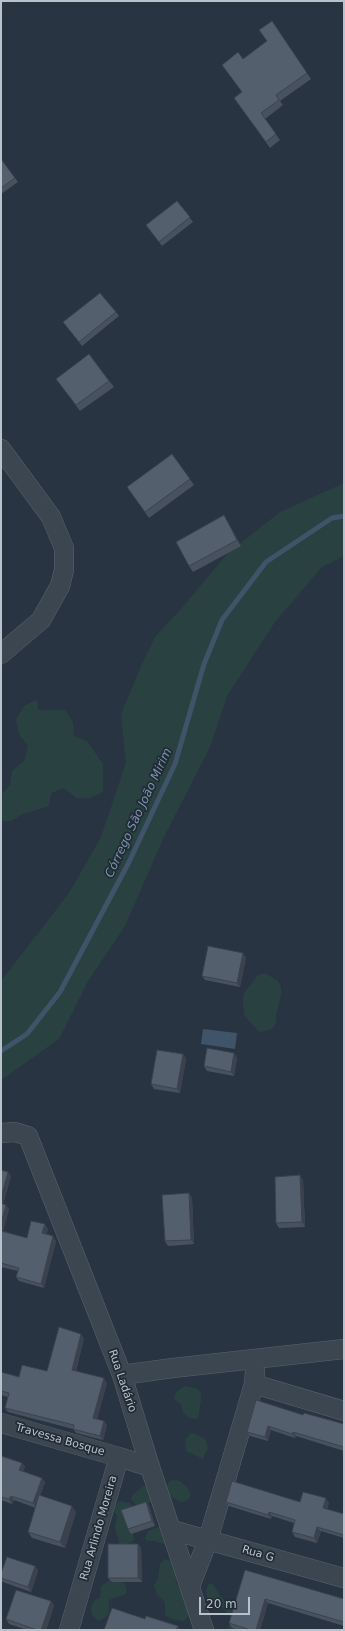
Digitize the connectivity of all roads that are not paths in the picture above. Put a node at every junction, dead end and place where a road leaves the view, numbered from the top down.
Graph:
1 (1, 449) edge
2 (1, 654) edge
3 (1, 1133) edge
4 (344, 1349) edge
5 (256, 1359) junction
6 (122, 1375) junction
7 (254, 1384) junction
8 (344, 1411) edge
9 (1, 1423) edge
10 (119, 1457) junction
11 (150, 1467) junction
12 (172, 1530) junction
13 (208, 1540) junction
14 (344, 1578) edge
15 (190, 1586) junction
16 (69, 1630) edge
17 (204, 1630) edge

1 - 2 street
3 - 6 street, Rua Ladário
4 - 5 street
5 - 6 street
5 - 7 street
6 - 11 street, Rua Ladário
7 - 8 street
7 - 13 street
9 - 10 street, Travessa Bosque
10 - 11 street
10 - 16 street, Rua Arlindo Moreira
11 - 12 street, Rua Ladário
12 - 13 street, Rua G
12 - 15 street, Rua Ladário
13 - 14 street, Rua G
13 - 15 street
15 - 17 street, Rua Ladário

